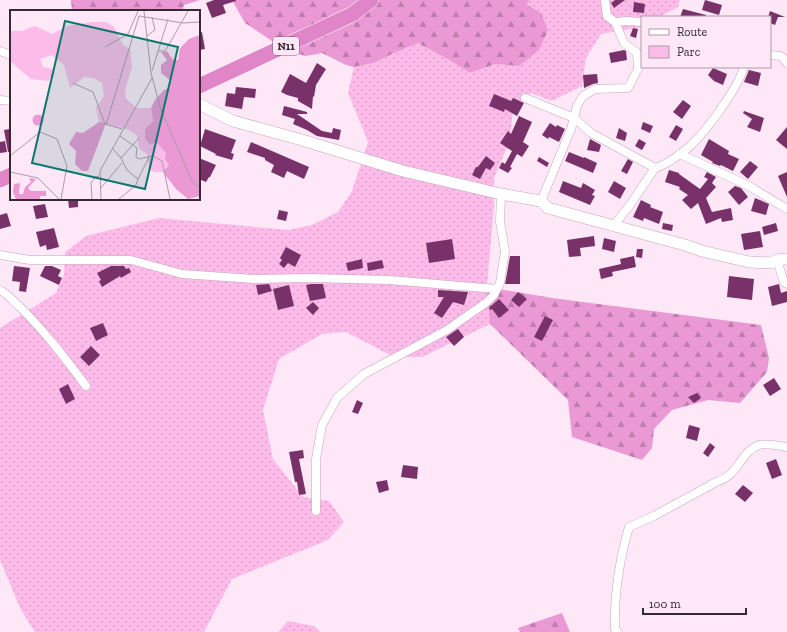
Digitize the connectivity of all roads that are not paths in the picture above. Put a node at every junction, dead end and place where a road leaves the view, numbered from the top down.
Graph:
1 (371, 0) edge
2 (605, 0) edge
3 (615, 22) junction
4 (641, 22) edge
5 (0, 51) edge
6 (10, 55) edge
7 (771, 55) edge
8 (787, 62) edge
9 (744, 68) edge
10 (200, 86) edge
11 (525, 98) dead end
12 (0, 100) edge
13 (10, 101) edge
14 (200, 104) edge
15 (574, 118) junction
16 (680, 154) junction
17 (655, 168) junction
18 (10, 175) edge
19 (0, 180) edge
20 (501, 194) junction
21 (541, 201) junction
22 (787, 209) edge
23 (614, 225) junction
24 (0, 255) edge
25 (782, 259) edge
26 (787, 284) edge
27 (497, 289) junction
28 (0, 290) edge
29 (86, 386) dead end
30 (787, 447) edge
31 (316, 511) dead end
32 (618, 632) edge

1 - 10 highway, N11
2 - 3 street
3 - 4 street
3 - 15 street
5 - 6 street
7 - 8 street
9 - 16 street
11 - 15 street
12 - 13 street
14 - 20 street
15 - 17 street
15 - 21 street
16 - 17 street
16 - 22 street
17 - 23 street
18 - 19 highway
20 - 21 street
20 - 27 street
21 - 23 street
23 - 25 street
24 - 27 street
25 - 26 street
27 - 31 street
28 - 29 street
30 - 32 street

